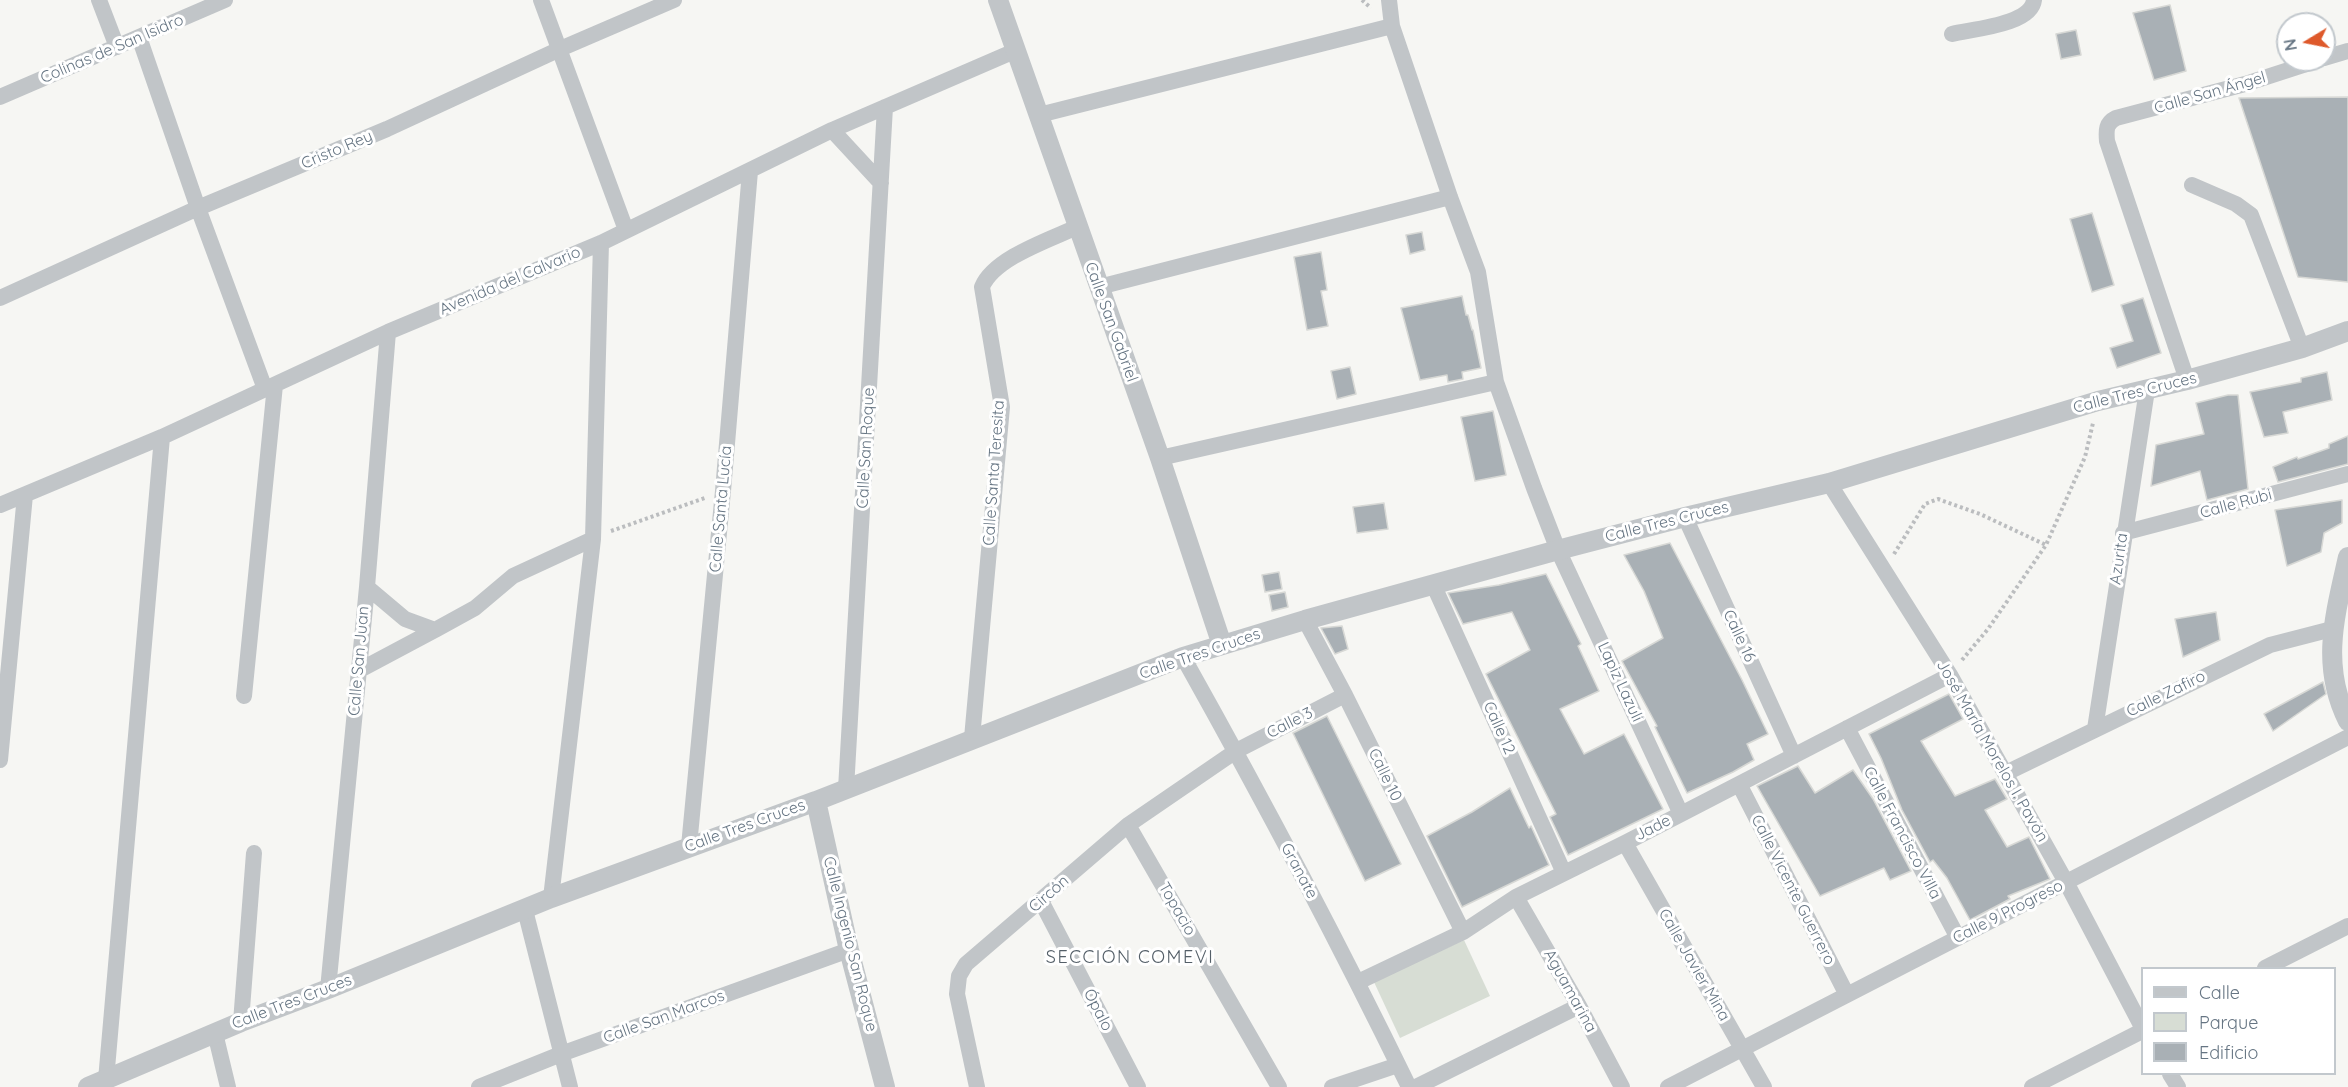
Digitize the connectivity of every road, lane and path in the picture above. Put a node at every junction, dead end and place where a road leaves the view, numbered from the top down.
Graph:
1 (99, 0) edge
2 (225, 0) edge
3 (541, 0) edge
4 (674, 0) edge
5 (998, 0) edge
6 (1389, 0) edge
7 (2034, 0) edge
8 (1392, 26) junction
9 (1952, 34) dead end
10 (139, 37) junction
11 (117, 47) junction
12 (560, 49) junction
13 (1017, 50) junction
14 (2282, 72) edge
15 (0, 97) edge
16 (885, 107) junction
17 (1039, 115) junction
18 (832, 130) junction
19 (750, 171) junction
20 (881, 183) junction
21 (2192, 185) dead end
22 (1450, 198) junction
23 (198, 208) junction
24 (1077, 227) junction
25 (626, 230) junction
26 (601, 243) junction
27 (1099, 287) junction
28 (0, 298) edge
29 (2348, 331) edge
30 (388, 332) junction
31 (2302, 348) junction
32 (2187, 380) junction
33 (1496, 382) junction
34 (270, 387) junction
35 (2147, 390) junction
36 (2098, 401) junction
37 (162, 437) junction
38 (1160, 458) junction
39 (2348, 474) edge
40 (1828, 483) junction
41 (723, 491) junction
42 (25, 495) junction
43 (0, 505) edge
44 (1685, 517) junction
45 (2123, 533) junction
46 (593, 539) junction
47 (2046, 545) junction
48 (1558, 550) junction
49 (2348, 557) edge
50 (1883, 570) junction
51 (1433, 584) junction
52 (366, 587) junction
53 (1305, 620) junction
54 (2332, 629) junction
55 (435, 630) junction
56 (1222, 645) junction
57 (1183, 657) junction
58 (358, 671) junction
59 (1950, 675) junction
60 (1345, 695) junction
61 (244, 696) dead end
62 (2348, 721) edge
63 (1847, 728) junction
64 (2095, 729) junction
65 (2348, 737) edge
66 (972, 738) junction
67 (1236, 751) junction
68 (1794, 756) junction
69 (0, 760) edge
70 (2006, 773) junction
71 (1739, 784) junction
72 (846, 789) junction
73 (816, 801) junction
74 (1681, 814) junction
75 (1128, 825) junction
76 (1625, 843) junction
77 (689, 846) junction
78 (254, 853) dead end
79 (1564, 873) junction
80 (2066, 882) junction
81 (1515, 897) junction
82 (551, 898) junction
83 (1041, 901) junction
84 (525, 910) junction
85 (2348, 926) edge
86 (1463, 932) junction
87 (1958, 938) junction
88 (849, 950) junction
89 (2269, 967) edge
90 (1358, 982) junction
91 (328, 989) junction
92 (1847, 995) junction
93 (1579, 1006) junction
94 (241, 1022) junction
95 (2141, 1025) edge
96 (2141, 1032) edge
97 (215, 1033) junction
98 (1742, 1049) junction
99 (561, 1054) junction
100 (1398, 1065) junction
101 (97, 1084) edge
102 (228, 1087) edge
103 (479, 1087) edge
104 (570, 1087) edge
105 (885, 1087) edge
106 (977, 1087) edge
107 (1138, 1087) edge
108 (1279, 1087) edge
109 (1332, 1087) edge
110 (1408, 1087) edge
111 (1416, 1087) edge
112 (1622, 1087) edge
113 (1668, 1087) edge
114 (1764, 1087) edge
115 (2032, 1087) edge

1 - 11 street
2 - 10 street, Colinas de San Isidro
3 - 12 street
4 - 12 street, Cristo Rey
5 - 13 street, Calle San Gabriel
6 - 8 street, Lapiz Lazuli
7 - 9 street
8 - 17 street
8 - 22 street, Lapiz Lazuli
10 - 11 street, Colinas de San Isidro
10 - 23 street
11 - 15 street, Colinas de San Isidro
12 - 23 street, Cristo Rey
12 - 25 street
13 - 16 street, Avenida del Calvario
13 - 17 street, Calle San Gabriel
14 - 32 street, Calle San Ángel
16 - 18 street, Avenida del Calvario
16 - 20 street, Calle San Roque
17 - 24 street, Calle San Gabriel
18 - 19 street, Avenida del Calvario
18 - 20 street
19 - 25 street, Avenida del Calvario
19 - 41 street, Calle Santa Lucía
20 - 72 street, Calle San Roque
21 - 31 street
22 - 27 street
22 - 33 street, Lapiz Lazuli
23 - 28 street, Cristo Rey
23 - 34 street
24 - 27 street, Calle San Gabriel
24 - 66 street, Calle Santa Teresita
25 - 26 street, Avenida del Calvario
26 - 30 street, Avenida del Calvario
26 - 46 street
27 - 38 street, Calle San Gabriel
29 - 31 street, Calle Tres Cruces
30 - 34 street, Avenida del Calvario
30 - 52 street, Calle San Juan
31 - 32 street, Calle Tres Cruces
32 - 35 street, Calle Tres Cruces
33 - 38 street
33 - 48 street, Lapiz Lazuli
34 - 37 street, Avenida del Calvario
34 - 61 street
35 - 36 street, Calle Tres Cruces
35 - 45 street, Azurita
36 - 40 street, Calle Tres Cruces
36 - 47 path
37 - 42 street, Avenida del Calvario
37 - 101 street
38 - 56 street, Calle San Gabriel
39 - 45 street, Calle Rubi
40 - 44 street, Calle Tres Cruces
40 - 50 street, José María Morelos I. Pavón
41 - 46 path
41 - 77 street, Calle Santa Lucía
42 - 43 street, Avenida del Calvario
42 - 69 street
44 - 48 street, Calle Tres Cruces
44 - 68 street, Calle 16
45 - 64 street, Azurita
46 - 55 street
46 - 82 street
47 - 50 path
47 - 59 path
48 - 51 street, Calle Tres Cruces
48 - 74 street, Lapiz Lazuli
49 - 54 street
50 - 59 street, José María Morelos I. Pavón
51 - 53 street, Calle Tres Cruces
51 - 79 street, Calle 12
52 - 55 street
52 - 58 street, Calle San Juan
53 - 56 street, Calle Tres Cruces
53 - 60 street, Calle 10
54 - 62 street
54 - 64 street, Calle Zafiro
55 - 58 street
56 - 57 street, Calle Tres Cruces
57 - 66 street, Calle Tres Cruces
57 - 67 street, Granate
58 - 91 street, Calle San Juan
59 - 63 street, Jade
59 - 70 street, José María Morelos I. Pavón
60 - 67 street, Calle 3
60 - 86 street, Calle 10
63 - 68 street, Jade
63 - 87 street, Calle Francisco Villa
64 - 70 street, Calle Zafiro
65 - 80 street, Calle 9 Progreso
66 - 72 street, Calle Tres Cruces
67 - 75 street, Circón
67 - 90 street, Granate
68 - 71 street, Jade
70 - 80 street, José María Morelos I. Pavón
71 - 74 street, Jade
71 - 92 street, Calle Vicente Guerrero
72 - 73 street, Calle Tres Cruces
73 - 77 street, Calle Tres Cruces
73 - 88 street, Calle Ingenio San Roque
74 - 76 street, Jade
75 - 83 street, Circón
75 - 108 street, Topacio
76 - 79 street, Jade
76 - 98 street, Calle Javier Mina
77 - 82 street, Calle Tres Cruces
78 - 94 street
79 - 81 street, Jade
80 - 87 street, Calle 9 Progreso
80 - 95 street, José María Morelos I. Pavón
81 - 86 street, Jade
81 - 93 street, Aguamarina
82 - 84 street, Calle Tres Cruces
83 - 106 street, Circón
83 - 107 street, Ópalo
84 - 91 street, Calle Tres Cruces
84 - 99 street
85 - 89 street
86 - 90 street, Jade
87 - 92 street, Calle 9 Progreso
88 - 99 street, Calle San Marcos
88 - 105 street, Calle Ingenio San Roque
90 - 100 street, Granate
91 - 94 street, Calle Tres Cruces
92 - 98 street, Calle 9 Progreso
93 - 111 street
93 - 112 street, Aguamarina
94 - 97 street, Calle Tres Cruces
96 - 115 street
97 - 101 street, Calle Tres Cruces
97 - 102 street
98 - 113 street, Calle 9 Progreso
98 - 114 street, Calle Javier Mina
99 - 103 street, Calle San Marcos
99 - 104 street
100 - 109 street
100 - 110 street, Granate

